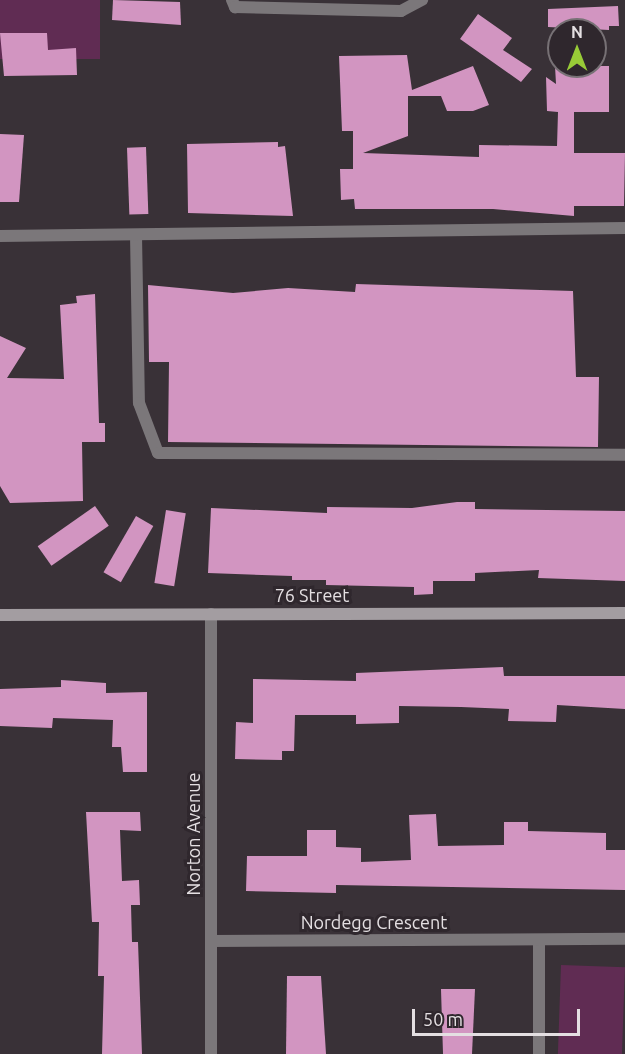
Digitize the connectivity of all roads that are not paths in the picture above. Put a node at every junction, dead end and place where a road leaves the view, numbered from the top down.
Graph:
1 (232, 0) edge
2 (422, 0) edge
3 (625, 228) edge
4 (136, 235) junction
5 (0, 236) edge
6 (625, 454) edge
7 (625, 613) edge
8 (211, 614) junction
9 (0, 615) edge
10 (625, 939) edge
11 (539, 940) junction
12 (211, 941) junction
13 (211, 1054) edge
14 (539, 1054) edge

1 - 2 street
3 - 4 street
4 - 5 street
4 - 6 street
7 - 8 street, 76 Street
8 - 9 street, 76 Street
8 - 12 street, Norton Avenue
10 - 11 street, Nordegg Crescent
11 - 12 street, Nordegg Crescent
11 - 14 street
12 - 13 street, Norton Avenue

